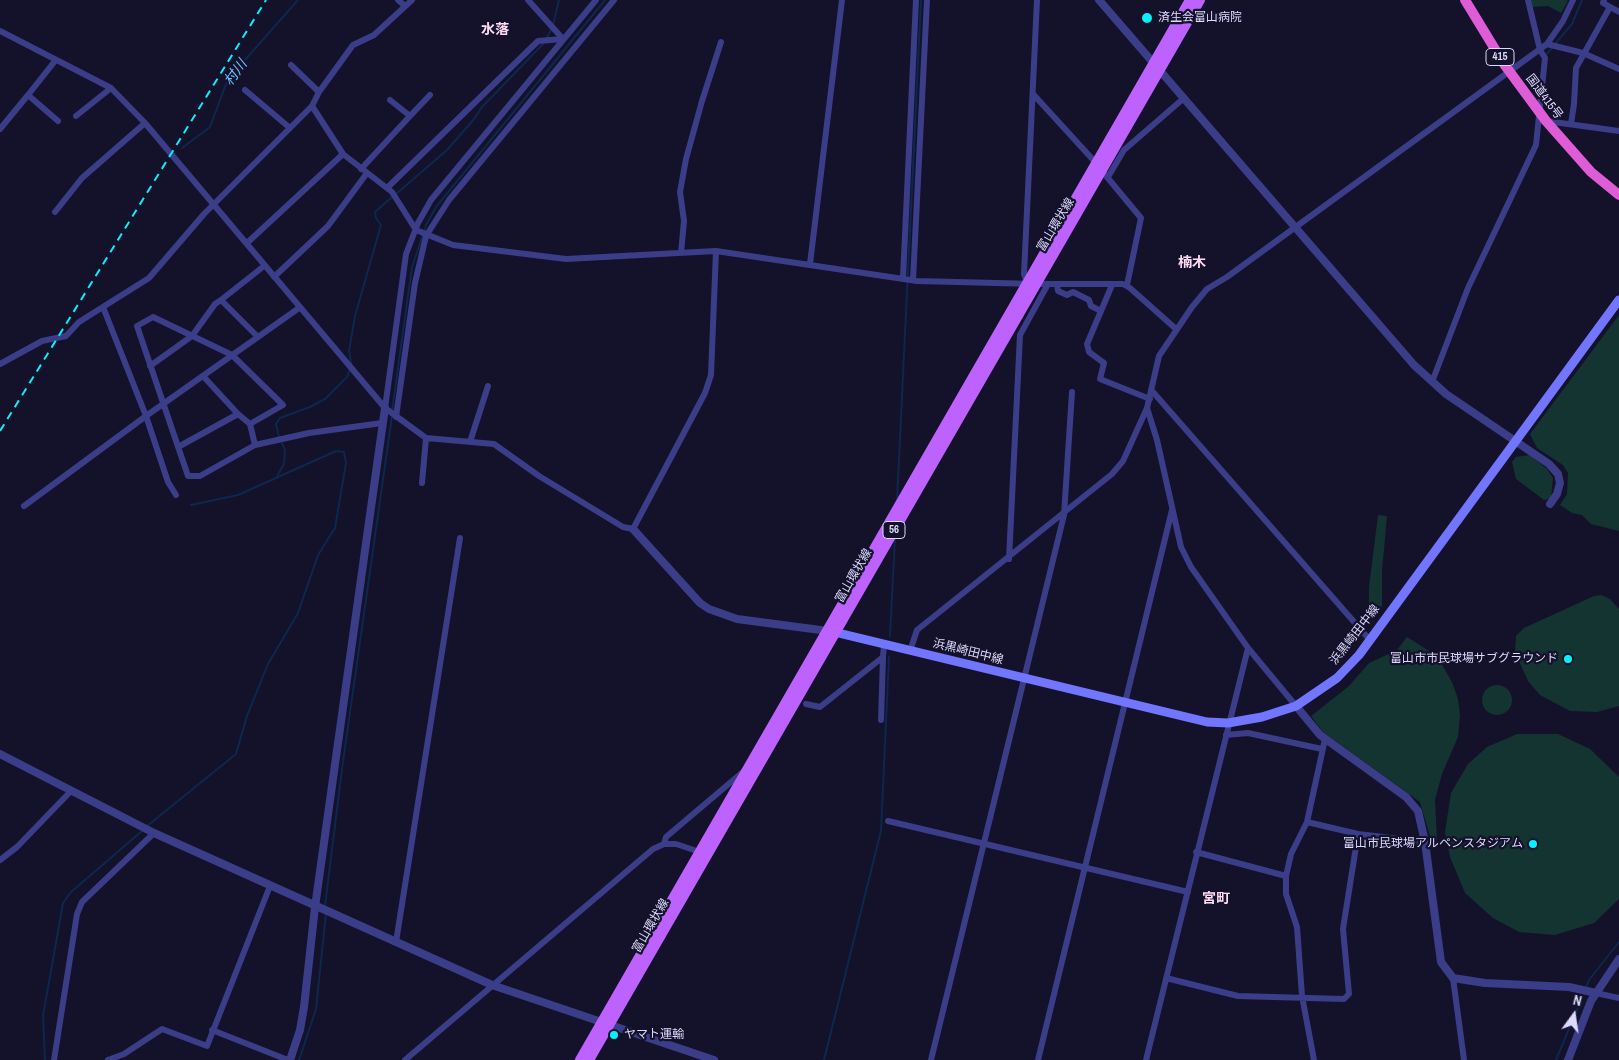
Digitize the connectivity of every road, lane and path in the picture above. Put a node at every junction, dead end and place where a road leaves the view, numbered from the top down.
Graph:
1 (398, 0) edge
2 (412, 0) edge
3 (528, 0) edge
4 (596, 0) edge
5 (614, 0) edge
6 (842, 0) edge
7 (916, 0) edge
8 (927, 0) edge
9 (1037, 0) edge
10 (1099, 0) edge
11 (1190, 0) edge
12 (1200, 0) edge
13 (1465, 0) edge
14 (1528, 0) edge
15 (1573, 0) edge
16 (1604, 0) edge
17 (405, 6) junction
18 (1610, 7) junction
19 (915, 9) junction
20 (927, 10) junction
21 (1619, 12) edge
22 (0, 31) edge
23 (563, 39) junction
24 (722, 42) dead end
25 (1547, 44) junction
26 (1540, 50) junction
27 (1583, 53) junction
28 (55, 60) junction
29 (291, 64) dead end
30 (1157, 66) junction
31 (1619, 69) edge
32 (1510, 72) junction
33 (111, 88) junction
34 (245, 90) dead end
35 (319, 92) junction
36 (1033, 94) junction
37 (28, 95) junction
38 (430, 95) dead end
39 (1184, 98) junction
40 (390, 100) dead end
41 (312, 106) junction
42 (1539, 112) junction
43 (76, 116) dead end
44 (410, 116) junction
45 (58, 121) dead end
46 (1546, 121) junction
47 (145, 123) junction
48 (1570, 124) junction
49 (290, 128) junction
50 (0, 130) edge
51 (1619, 131) edge
52 (343, 154) junction
53 (361, 169) junction
54 (1102, 171) junction
55 (367, 173) junction
56 (387, 188) junction
57 (1619, 195) edge
58 (214, 204) junction
59 (55, 212) dead end
60 (1294, 227) junction
61 (416, 230) junction
62 (426, 236) junction
63 (247, 243) junction
64 (716, 251) junction
65 (681, 252) junction
66 (810, 264) junction
67 (264, 266) junction
68 (274, 277) junction
69 (903, 278) junction
70 (913, 280) junction
71 (1032, 284) junction
72 (1048, 284) junction
73 (1112, 284) junction
74 (1057, 285) junction
75 (1127, 285) junction
76 (221, 300) junction
77 (1619, 300) edge
78 (104, 307) junction
79 (299, 308) junction
80 (1101, 311) junction
81 (1176, 329) junction
82 (192, 336) junction
83 (258, 337) junction
84 (232, 355) junction
85 (0, 364) edge
86 (150, 366) junction
87 (202, 376) junction
88 (1432, 382) junction
89 (488, 386) dead end
90 (1072, 392) dead end
91 (1153, 392) junction
92 (1150, 399) junction
93 (163, 405) junction
94 (385, 408) junction
95 (1147, 408) junction
96 (238, 414) junction
97 (146, 416) junction
98 (396, 417) junction
99 (382, 423) junction
100 (250, 424) junction
101 (426, 438) junction
102 (1516, 440) junction
103 (470, 442) junction
104 (254, 445) junction
105 (178, 447) junction
106 (422, 483) dead end
107 (176, 495) dead end
108 (1550, 504) dead end
109 (24, 506) dead end
110 (1172, 510) junction
111 (1064, 515) junction
112 (633, 529) junction
113 (460, 538) dead end
114 (1009, 559) junction
115 (832, 631) junction
116 (1369, 639) junction
117 (884, 645) junction
118 (1248, 648) junction
119 (910, 651) junction
120 (883, 657) junction
121 (1025, 679) junction
122 (1125, 703) junction
123 (806, 704) dead end
124 (1296, 706) junction
125 (881, 720) dead end
126 (1228, 724) junction
127 (1226, 734) junction
128 (1325, 739) junction
129 (1322, 749) junction
130 (0, 754) edge
131 (748, 767) junction
132 (70, 792) junction
133 (888, 821) dead end
134 (1308, 822) junction
135 (154, 833) junction
136 (1358, 834) junction
137 (1425, 842) junction
138 (664, 844) junction
139 (984, 845) junction
140 (700, 852) junction
141 (1196, 852) junction
142 (0, 860) edge
143 (1085, 868) junction
144 (1286, 876) junction
145 (270, 886) junction
146 (1188, 892) junction
147 (315, 907) junction
148 (396, 942) junction
149 (1619, 960) edge
150 (1166, 978) junction
151 (1453, 978) junction
152 (492, 985) junction
153 (1596, 993) junction
154 (1302, 996) junction
155 (1619, 998) edge
156 (604, 1024) junction
157 (212, 1030) junction
158 (54, 1060) edge
159 (108, 1060) edge
160 (288, 1060) edge
161 (405, 1060) edge
162 (580, 1060) edge
163 (589, 1060) edge
164 (714, 1060) edge
165 (931, 1060) edge
166 (1038, 1060) edge
167 (1146, 1060) edge
168 (1314, 1060) edge
169 (1464, 1060) edge
170 (1568, 1060) edge

1 - 17 street
2 - 17 street
3 - 23 street
4 - 23 street
5 - 62 street
6 - 66 street
7 - 19 street
8 - 20 street
9 - 36 street
10 - 30 street
11 - 30 main road, 富山環状線 / 56
12 - 30 main road, 富山環状線 / 56
13 - 32 highway, 国道415号 / 415
14 - 26 street
15 - 25 street
16 - 18 street
17 - 35 street
18 - 21 street
18 - 27 street
19 - 20 street
19 - 69 street
20 - 70 street
22 - 28 street
23 - 56 street
23 - 61 street
24 - 65 street
25 - 26 street
25 - 27 street
26 - 32 street
26 - 42 street
27 - 31 street
27 - 48 street
28 - 33 street
28 - 37 street
29 - 35 street
30 - 39 street
30 - 54 main road, 富山環状線 / 56
32 - 42 highway, 国道415号 / 415
32 - 60 street
33 - 43 street
33 - 47 street
34 - 49 street
35 - 41 street
36 - 54 street
36 - 71 street
37 - 45 street
37 - 50 street
38 - 44 street
39 - 54 street
39 - 60 street
40 - 44 street
41 - 49 street
41 - 52 street
42 - 46 highway, 国道415号 / 415
42 - 88 street
44 - 53 street
46 - 48 street
46 - 57 highway, 国道415号 / 415
47 - 58 street
47 - 59 street
48 - 51 street
49 - 58 street
52 - 53 street
52 - 63 street
53 - 55 street
54 - 71 main road, 富山環状線 / 56
54 - 75 street
55 - 56 street
55 - 68 street
56 - 61 street
58 - 63 street
58 - 78 street
60 - 81 street
60 - 88 street
61 - 62 street
61 - 94 street
62 - 65 street
62 - 98 street
63 - 67 street
64 - 65 street
64 - 66 street
64 - 112 street
66 - 69 street
67 - 68 street
67 - 76 street
68 - 79 street
69 - 70 street
70 - 71 street
71 - 72 street
71 - 115 main road, 富山環状線 / 56
72 - 74 street
72 - 114 street
73 - 74 street
73 - 75 street
73 - 80 street
74 - 80 street
75 - 81 street
76 - 82 street
76 - 83 street
77 - 102 main road, 浜黒崎田中線
78 - 85 street
78 - 97 street
79 - 83 street
79 - 94 street
80 - 92 street
81 - 91 street
82 - 84 street
82 - 86 street
82 - 86 street
83 - 84 street
84 - 87 street
84 - 100 street
86 - 93 street
87 - 93 street
87 - 96 street
88 - 102 street
89 - 103 street
90 - 111 street
91 - 92 street
91 - 116 street
92 - 95 street
93 - 97 street
93 - 105 street
94 - 98 street
94 - 99 street
95 - 110 street
95 - 111 street
96 - 100 street
96 - 105 street
97 - 107 street
97 - 109 street
98 - 101 street
99 - 104 street
99 - 147 street
100 - 104 street
101 - 103 street
101 - 106 street
102 - 108 street
102 - 116 main road, 浜黒崎田中線
103 - 112 street
104 - 105 street
110 - 118 street
110 - 122 street
111 - 114 street
111 - 121 street
112 - 115 street
113 - 148 street
114 - 119 street
115 - 117 main road, 浜黒崎田中線
115 - 131 main road, 富山環状線 / 56
115 - 156 main road, 富山環状線 / 56
116 - 124 main road, 浜黒崎田中線
117 - 119 main road, 浜黒崎田中線
117 - 120 street
118 - 124 street
118 - 126 street
119 - 121 main road, 浜黒崎田中線
120 - 123 street
120 - 125 street
121 - 122 main road, 浜黒崎田中線
121 - 139 street
122 - 126 main road, 浜黒崎田中線
122 - 143 street
124 - 126 main road, 浜黒崎田中線
124 - 128 street
126 - 127 street
127 - 129 street
127 - 141 street
128 - 129 street
128 - 137 street
129 - 134 street
130 - 132 street
131 - 138 street
131 - 140 main road, 富山環状線 / 56
132 - 135 street
132 - 142 street
133 - 139 street
134 - 136 street
134 - 144 street
135 - 145 street
135 - 158 street
136 - 137 street
136 - 154 street
137 - 151 street
138 - 140 street
138 - 152 street
139 - 143 street
139 - 165 street
140 - 156 main road, 富山環状線 / 56
141 - 144 street
141 - 146 street
143 - 146 street
143 - 166 street
144 - 154 street
145 - 147 street
145 - 157 street
146 - 150 street
147 - 148 street
147 - 160 street
148 - 152 street
149 - 153 street
150 - 154 street
150 - 167 street
151 - 153 street
151 - 169 street
152 - 156 street
152 - 161 street
153 - 155 street
153 - 170 street
154 - 168 street
156 - 162 main road, 富山環状線 / 56
156 - 163 main road, 富山環状線 / 56
156 - 164 street
157 - 159 street
157 - 160 street

